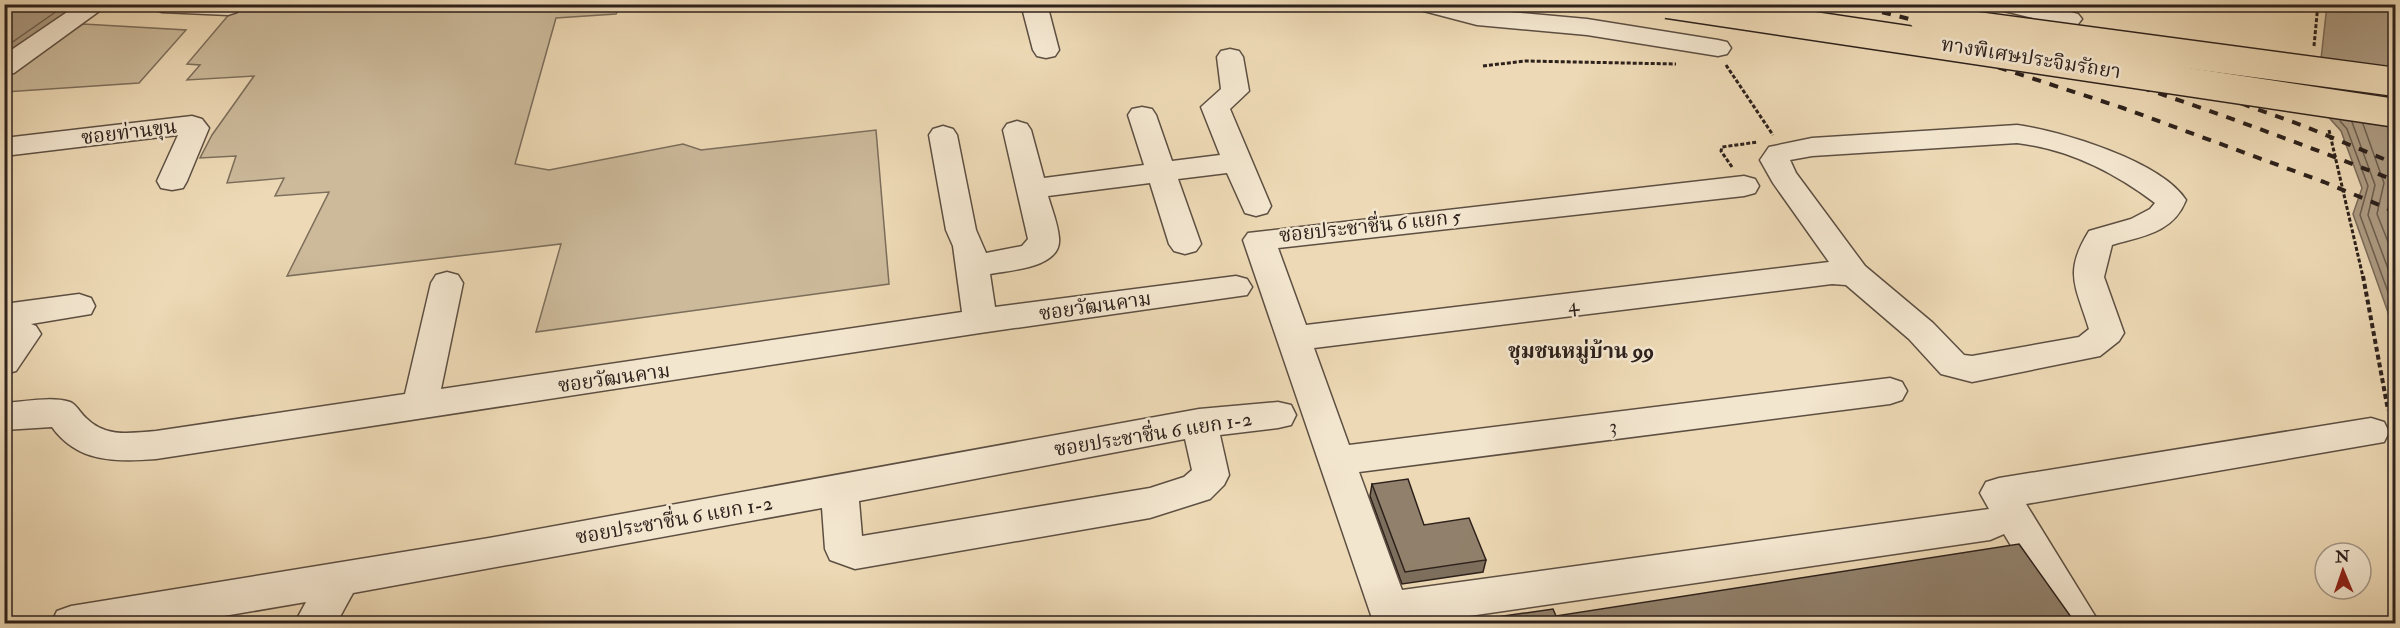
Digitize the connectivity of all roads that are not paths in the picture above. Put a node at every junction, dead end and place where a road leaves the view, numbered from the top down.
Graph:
1 (97, 4) edge
2 (162, 4) edge
3 (1034, 4) edge
4 (1425, 4) edge
5 (1667, 4) edge
6 (1734, 4) edge
7 (1815, 4) edge
8 (2005, 4) edge
9 (228, 7) dead end
10 (2069, 19) dead end
11 (1046, 50) dead end
12 (1230, 57) dead end
13 (4, 67) edge
14 (2396, 82) edge
15 (2396, 114) edge
16 (1142, 115) dead end
17 (1017, 130) dead end
18 (943, 135) dead end
19 (4, 147) edge
20 (1238, 162) junction
21 (1161, 172) junction
22 (172, 181) dead end
23 (1744, 186) road end
24 (1032, 189) junction
25 (1256, 206) dead end
26 (1185, 244) dead end
27 (973, 266) junction
28 (1854, 274) junction
29 (447, 283) dead end
30 (1236, 287) dead end
31 (80, 306) dead end
32 (980, 321) junction
33 (14, 325) edge
34 (1292, 339) junction
35 (4, 362) edge
36 (1890, 391) dead end
37 (420, 406) junction
38 (1278, 415) dead end
39 (4, 417) edge
40 (1199, 423) junction
41 (2380, 426) road end
42 (1336, 461) junction
43 (839, 490) junction
44 (1990, 524) dead end
45 (341, 578) junction
46 (219, 611) edge
47 (1392, 616) edge
48 (71, 624) edge
49 (314, 624) edge
50 (2080, 624) edge

1 - 13 street
2 - 9 street
3 - 11 street
4 - 6 street
5 - 15 highway, ทางพิเศษประจิมรัถยา, bridge
7 - 14 highway, ทางพิเศษประจิมรัถยา, bridge
8 - 10 street
12 - 20 street
16 - 21 street
17 - 24 street
18 - 27 street
19 - 22 street, ซอยท่านขุน
20 - 21 street
20 - 25 street
21 - 24 street
21 - 26 street
23 - 34 street, ซอยประชาชื่น 6 แยก 5
24 - 27 street
27 - 32 street
28 - 28 street
28 - 34 street, 4
29 - 37 street
30 - 32 street, ซอยวัฒนคาม
31 - 33 street
32 - 37 street, ซอยวัฒนคาม
33 - 35 street
34 - 42 street, ซอยประชาชื่น 6 แยก 5
36 - 42 street, 3
37 - 39 street, ซอยวัฒนคาม
38 - 40 street, ซอยประชาชื่น 6 แยก 1-2
40 - 43 street, ซอยประชาชื่น 6 แยก 1-2
40 - 43 street
41 - 50 street
42 - 47 street, ซอยประชาชื่น 6 แยก 5
43 - 45 street, ซอยประชาชื่น 6 แยก 1-2
44 - 47 street
45 - 46 street, ซอยประชาชื่น 6 แยก 1-2
45 - 49 street
46 - 48 street, ซอยประชาชื่น 6 แยก 1-2

